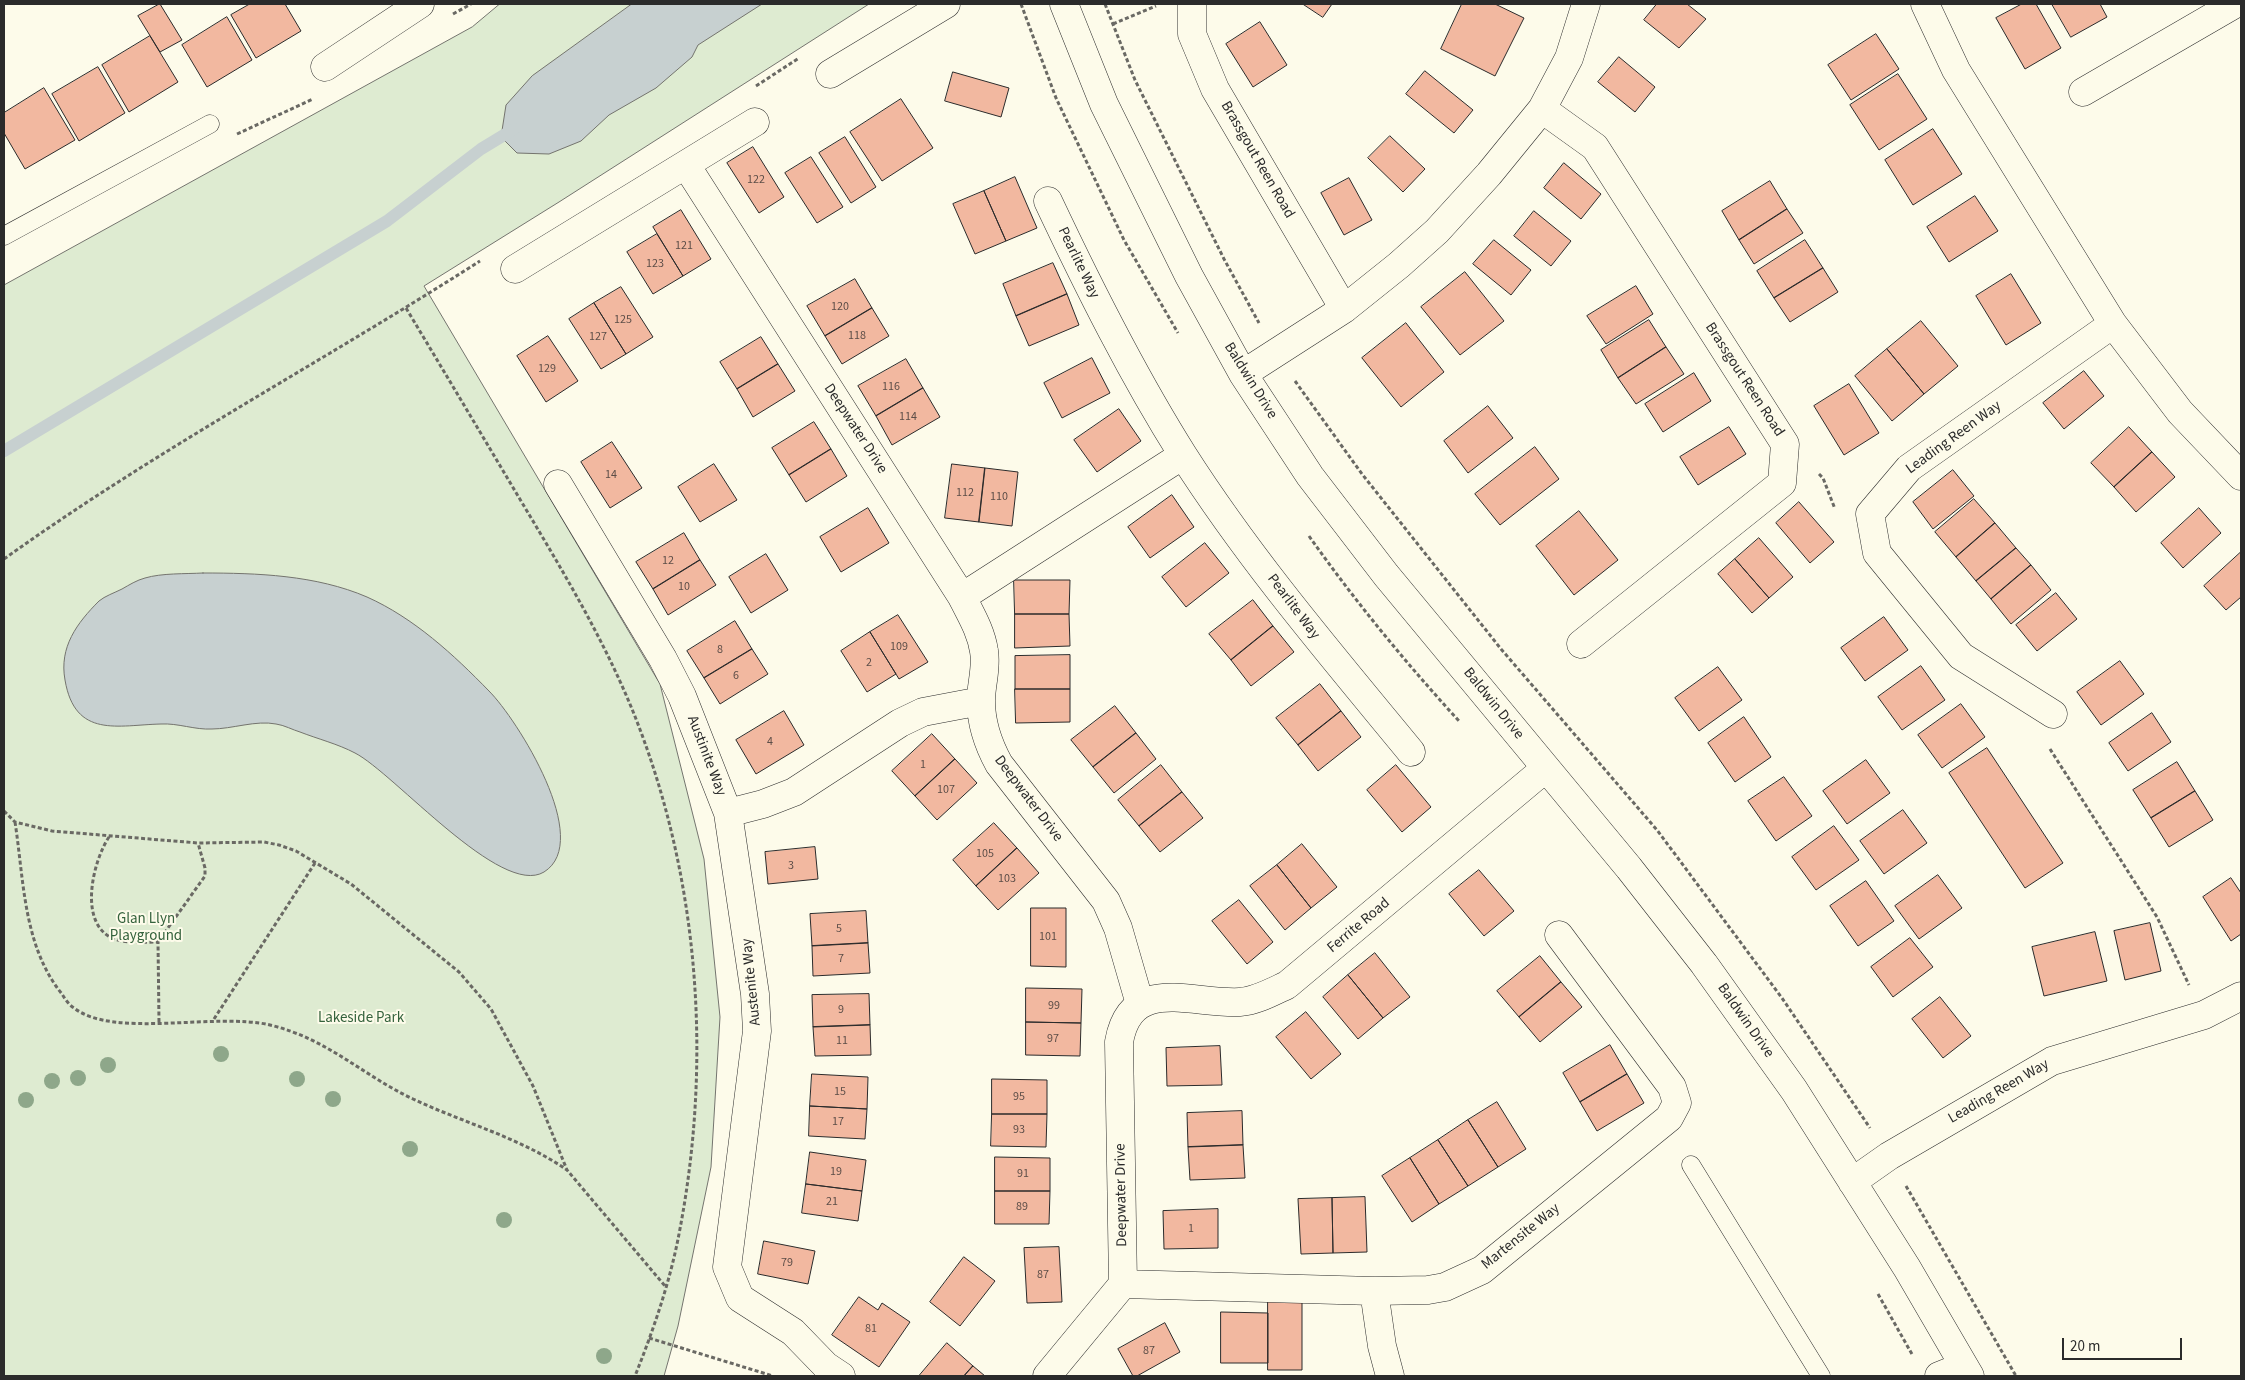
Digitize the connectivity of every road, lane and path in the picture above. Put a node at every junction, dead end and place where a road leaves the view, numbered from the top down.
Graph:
1 (420, 4) edge
2 (946, 4) edge
3 (1064, 4) edge
4 (1104, 4) edge
5 (1160, 4) edge
6 (1192, 4) edge
7 (1586, 4) edge
8 (1925, 4) edge
9 (2234, 4) edge
10 (1113, 24) junction
11 (324, 67) dead end
12 (830, 74) dead end
13 (2083, 92) dead end
14 (1542, 109) junction
15 (755, 122) dead end
16 (210, 124) dead end
17 (686, 164) junction
18 (1048, 201) dead end
19 (4, 236) edge
20 (515, 269) dead end
21 (1344, 309) junction
22 (2113, 324) junction
23 (1275, 353) junction
24 (1243, 374) junction
25 (1184, 455) junction
26 (2241, 476) edge
27 (558, 484) dead end
28 (4, 559) edge
29 (962, 597) junction
30 (1581, 644) dead end
31 (981, 701) junction
32 (2053, 714) dead end
33 (1411, 752) dead end
34 (1546, 768) junction
35 (4, 811) edge
36 (728, 812) junction
37 (15, 822) junction
38 (109, 837) junction
39 (198, 843) junction
40 (316, 863) junction
41 (1558, 934) dead end
42 (158, 942) junction
43 (2241, 996) edge
44 (1140, 1004) junction
45 (214, 1020) junction
46 (159, 1022) junction
47 (1889, 1156) junction
48 (1691, 1165) dead end
49 (567, 1170) junction
50 (1852, 1182) junction
51 (1123, 1284) junction
52 (665, 1286) junction
53 (1374, 1291) junction
54 (649, 1338) junction
55 (1967, 1371) edge
56 (635, 1376) edge
57 (773, 1376) edge
58 (841, 1376) edge
59 (1047, 1376) edge
60 (1390, 1376) edge
61 (1821, 1376) edge
62 (1939, 1376) edge
63 (2016, 1376) edge

1 - 11 street
2 - 12 street
3 - 24 street, Baldwin Drive
4 - 10 path
5 - 10 path
6 - 21 street, Brassgout Reen Road
7 - 14 street
8 - 22 street
9 - 13 street
10 - 23 path
14 - 21 street
14 - 30 street, Brassgout Reen Road
15 - 17 street
16 - 19 lane
17 - 20 street
17 - 29 street, Deepwater Drive
18 - 25 street, Pearlite Way
21 - 23 street
22 - 26 street
22 - 32 street, Leading Reen Way
23 - 24 street
23 - 47 path
24 - 34 street, Baldwin Drive
25 - 29 street
25 - 33 street, Pearlite Way
27 - 36 street, Austinite Way
28 - 52 path
29 - 31 street, Deepwater Drive
31 - 36 street, Austinite Way
31 - 44 street, Deepwater Drive
34 - 44 street, Ferrite Road
34 - 50 street, Baldwin Drive
35 - 37 path
36 - 58 street, Austenite Way
37 - 38 path
37 - 46 path
38 - 39 path
38 - 42 path
39 - 40 path
39 - 42 path
40 - 45 path
40 - 49 path
41 - 53 street, Martensite Way
42 - 46 path
43 - 47 street, Leading Reen Way
44 - 51 street, Deepwater Drive
45 - 46 path
45 - 49 path
47 - 50 street, Leading Reen Way
47 - 63 path
48 - 61 lane
49 - 52 path
50 - 55 street, Baldwin Drive
51 - 53 street, Martensite Way
51 - 59 street
52 - 54 path
53 - 60 street
54 - 56 path
54 - 57 path
55 - 62 street

